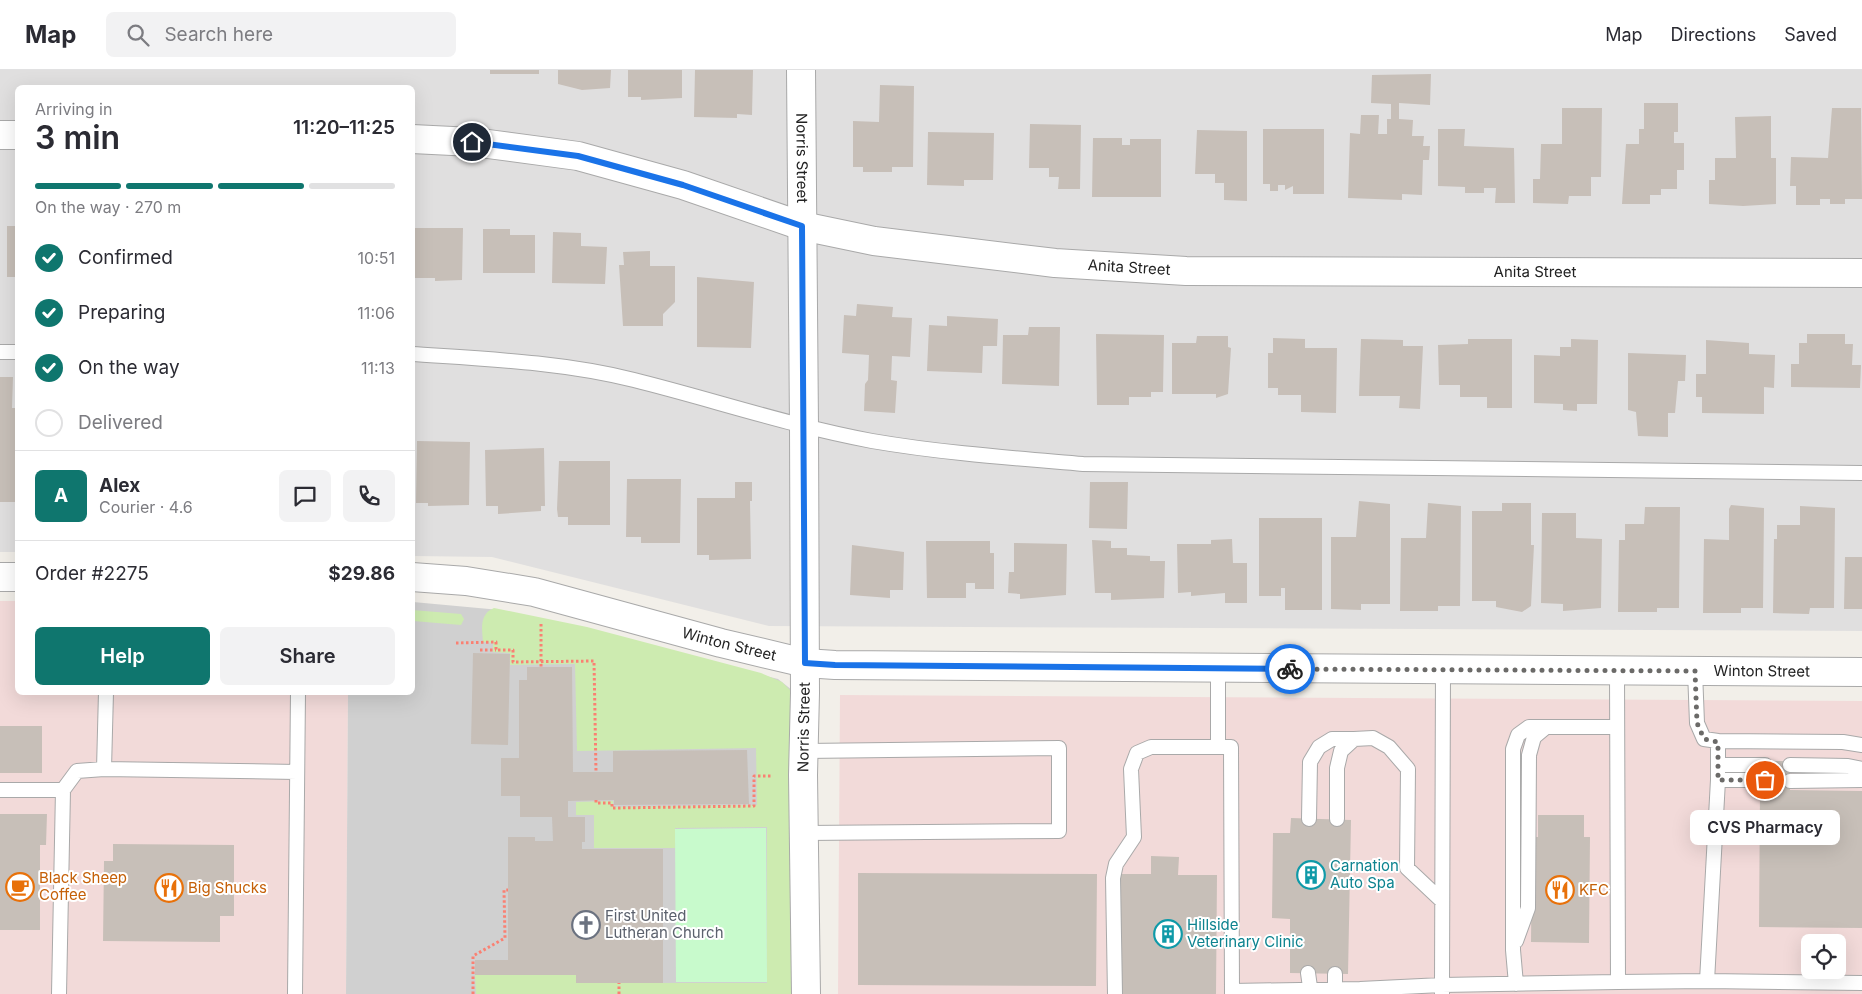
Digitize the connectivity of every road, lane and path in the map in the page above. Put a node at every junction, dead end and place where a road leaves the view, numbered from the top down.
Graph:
1 (801, 70) edge
2 (0, 135) edge
3 (15, 135) edge
4 (415, 139) edge
5 (802, 226) junction
6 (1862, 274) edge
7 (0, 352) edge
8 (15, 352) edge
9 (415, 354) edge
10 (804, 427) junction
11 (1862, 473) edge
12 (0, 577) edge
13 (15, 577) edge
14 (415, 577) edge
15 (541, 623) dead end
16 (456, 643) dead end
17 (480, 650) dead end
18 (496, 650) junction
19 (541, 661) junction
20 (805, 663) junction
21 (541, 668) dead end
22 (1218, 668) junction
23 (1443, 670) junction
24 (1617, 670) junction
25 (1695, 671) junction
26 (1862, 672) edge
27 (106, 695) edge
28 (298, 695) edge
29 (1617, 727) junction
30 (1354, 739) junction
31 (1718, 742) junction
32 (1862, 745) edge
33 (1218, 747) junction
34 (804, 751) junction
35 (1718, 766) junction
36 (1765, 766) dead end
37 (1790, 766) dead end
38 (104, 768) junction
39 (1862, 769) edge
40 (297, 772) junction
41 (596, 772) dead end
42 (754, 776) dead end
43 (1718, 780) junction
44 (1765, 780) dead end
45 (1862, 780) edge
46 (1790, 781) dead end
47 (0, 790) edge
48 (63, 790) junction
49 (596, 800) dead end
50 (1310, 818) dead end
51 (1337, 819) dead end
52 (804, 833) junction
53 (508, 890) dead end
54 (1442, 901) junction
55 (1308, 973) dead end
56 (1335, 974) dead end
57 (1707, 981) junction
58 (1618, 982) junction
59 (1862, 983) edge
60 (619, 984) dead end
61 (1516, 984) junction
62 (1658, 988) edge
63 (1335, 990) junction
64 (1442, 990) edge
65 (1232, 992) edge
66 (1311, 992) edge
67 (60, 994) edge
68 (295, 994) edge
69 (474, 994) edge
70 (619, 994) edge
71 (806, 994) edge
72 (1115, 994) edge

1 - 5 street, Norris Street
2 - 3 street
4 - 5 street, Anita Street
5 - 6 street, Anita Street
5 - 10 street, Norris Street
7 - 8 lane
9 - 10 lane
10 - 11 lane
10 - 20 street, Norris Street
12 - 13 street
14 - 20 street, Winton Street
15 - 19 path
16 - 18 path
17 - 18 path
18 - 19 path
19 - 21 path
19 - 41 path
20 - 22 street, Winton Street
20 - 34 street, Norris Street
22 - 23 street, Winton Street
22 - 33 lane
23 - 24 street, Winton Street
23 - 54 lane
24 - 25 street, Winton Street
24 - 29 lane
25 - 26 street, Winton Street
25 - 31 lane
27 - 38 lane
28 - 40 lane
29 - 58 lane
29 - 61 lane
30 - 50 lane
30 - 51 lane
30 - 54 lane
31 - 32 lane
31 - 35 lane
33 - 65 lane
33 - 72 lane
34 - 52 street, Norris Street
34 - 52 lane
35 - 36 lane
35 - 43 lane
37 - 39 lane
38 - 40 lane
38 - 48 lane
40 - 68 lane
42 - 49 path
43 - 44 lane
43 - 57 lane
45 - 46 lane
47 - 48 lane
48 - 67 lane
52 - 71 street, Norris Street
53 - 69 path
54 - 64 lane
55 - 66 lane
56 - 63 lane
57 - 59 lane
57 - 62 lane
58 - 61 lane
58 - 62 lane
60 - 70 path
61 - 64 lane
63 - 64 lane
63 - 66 lane
65 - 66 lane

